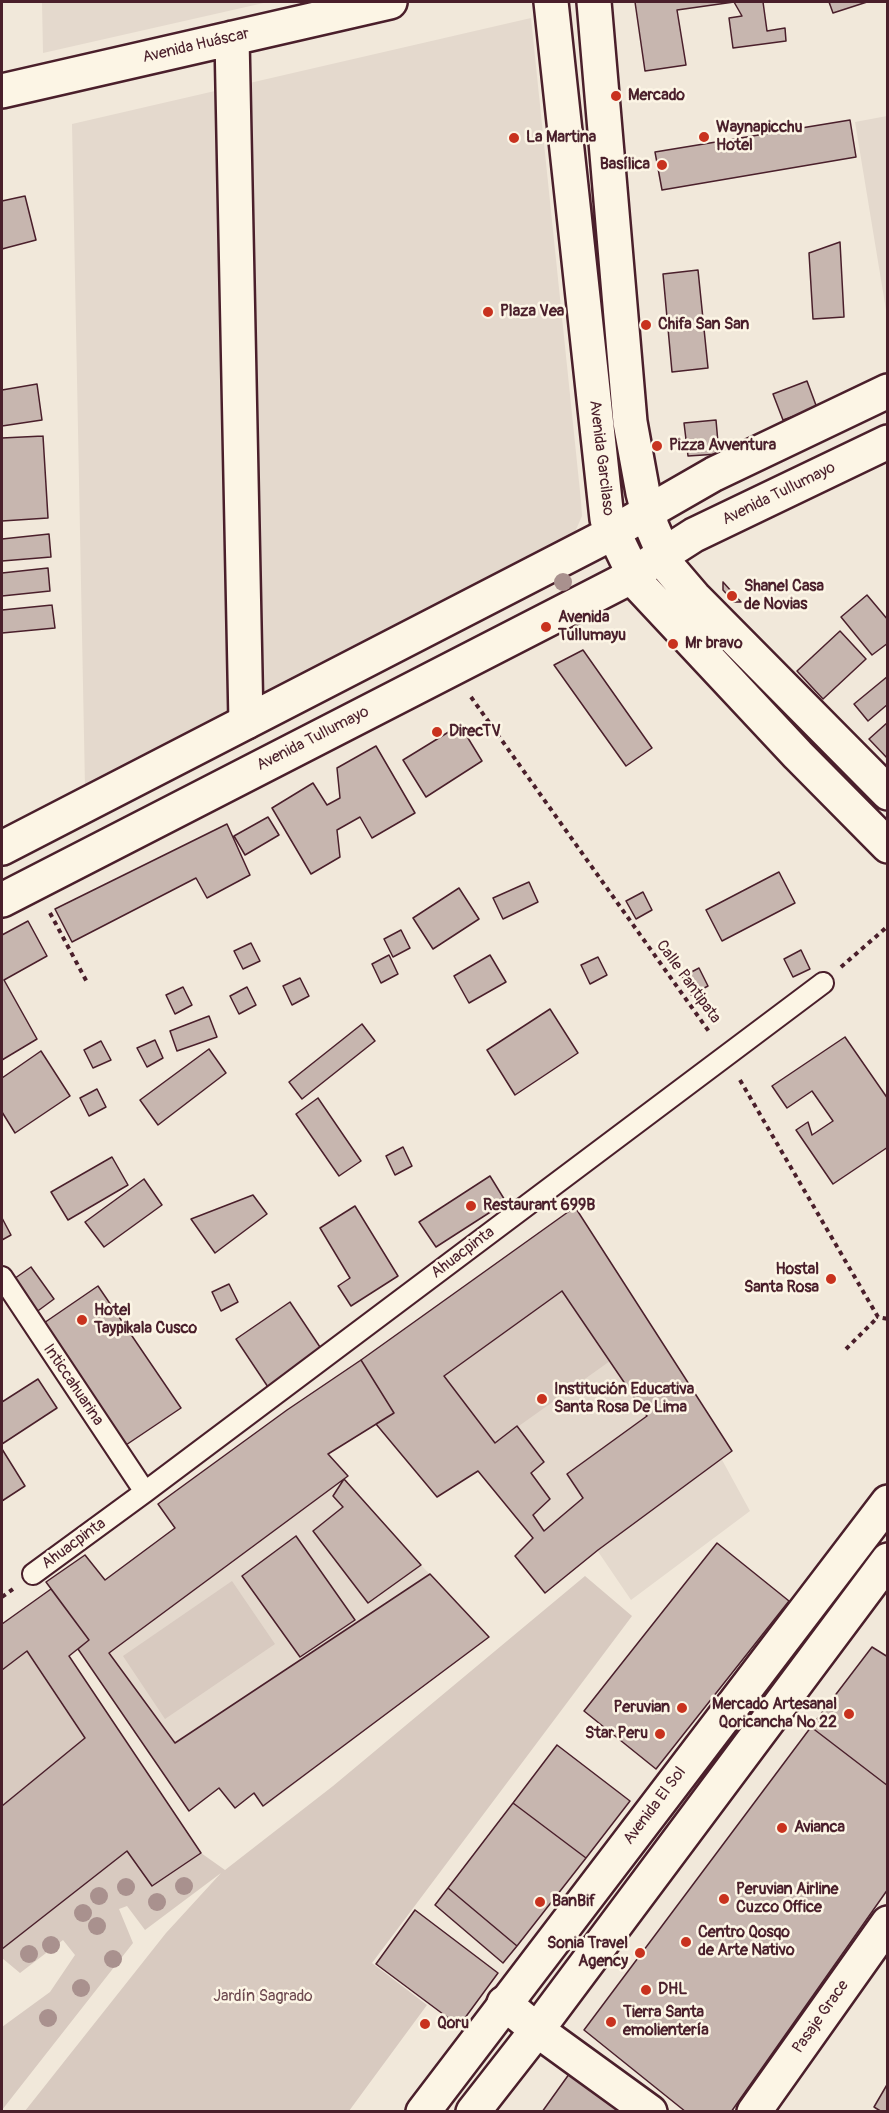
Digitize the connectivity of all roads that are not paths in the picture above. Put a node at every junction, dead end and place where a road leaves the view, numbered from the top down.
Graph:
1 (390, 2) edge
2 (551, 2) edge
3 (594, 2) edge
4 (232, 38) junction
5 (2, 91) edge
6 (888, 391) edge
7 (888, 442) edge
8 (661, 503) junction
9 (606, 535) junction
10 (668, 551) junction
11 (629, 577) junction
12 (246, 722) junction
13 (888, 793) edge
14 (888, 846) edge
15 (2, 848) edge
16 (2, 900) edge
17 (822, 983) road end
18 (2, 1277) edge
19 (145, 1492) junction
20 (888, 1502) edge
21 (888, 1560) edge
22 (33, 1574) dead end
23 (888, 1923) edge
24 (504, 2003) junction
25 (537, 2030) junction
26 (423, 2112) edge
27 (473, 2112) edge
28 (650, 2112) edge
29 (754, 2112) edge

1 - 4 street, Avenida Huáscar
2 - 9 street, Avenida Garcilaso
3 - 8 street, Avenida Garcilaso
4 - 5 street, Avenida Huáscar
4 - 12 street
6 - 8 street
7 - 10 street, Avenida Tullumayo
8 - 9 street
8 - 10 street, Avenida Garcilaso
9 - 11 street, Avenida Garcilaso
9 - 12 street
10 - 11 street, Avenida Tullumayo
10 - 13 street, Avenida Garcilaso
11 - 14 street, Avenida Garcilaso
11 - 16 street, Avenida Tullumayo
12 - 15 street
17 - 19 lane, Ahuacpinta
18 - 19 lane, Inticcahuarina
19 - 22 lane, Ahuacpinta
20 - 24 street, Avenida El Sol
21 - 25 street
23 - 29 street, Pasaje Grace
24 - 25 street
24 - 26 street, Avenida El Sol
25 - 27 street
25 - 28 street

